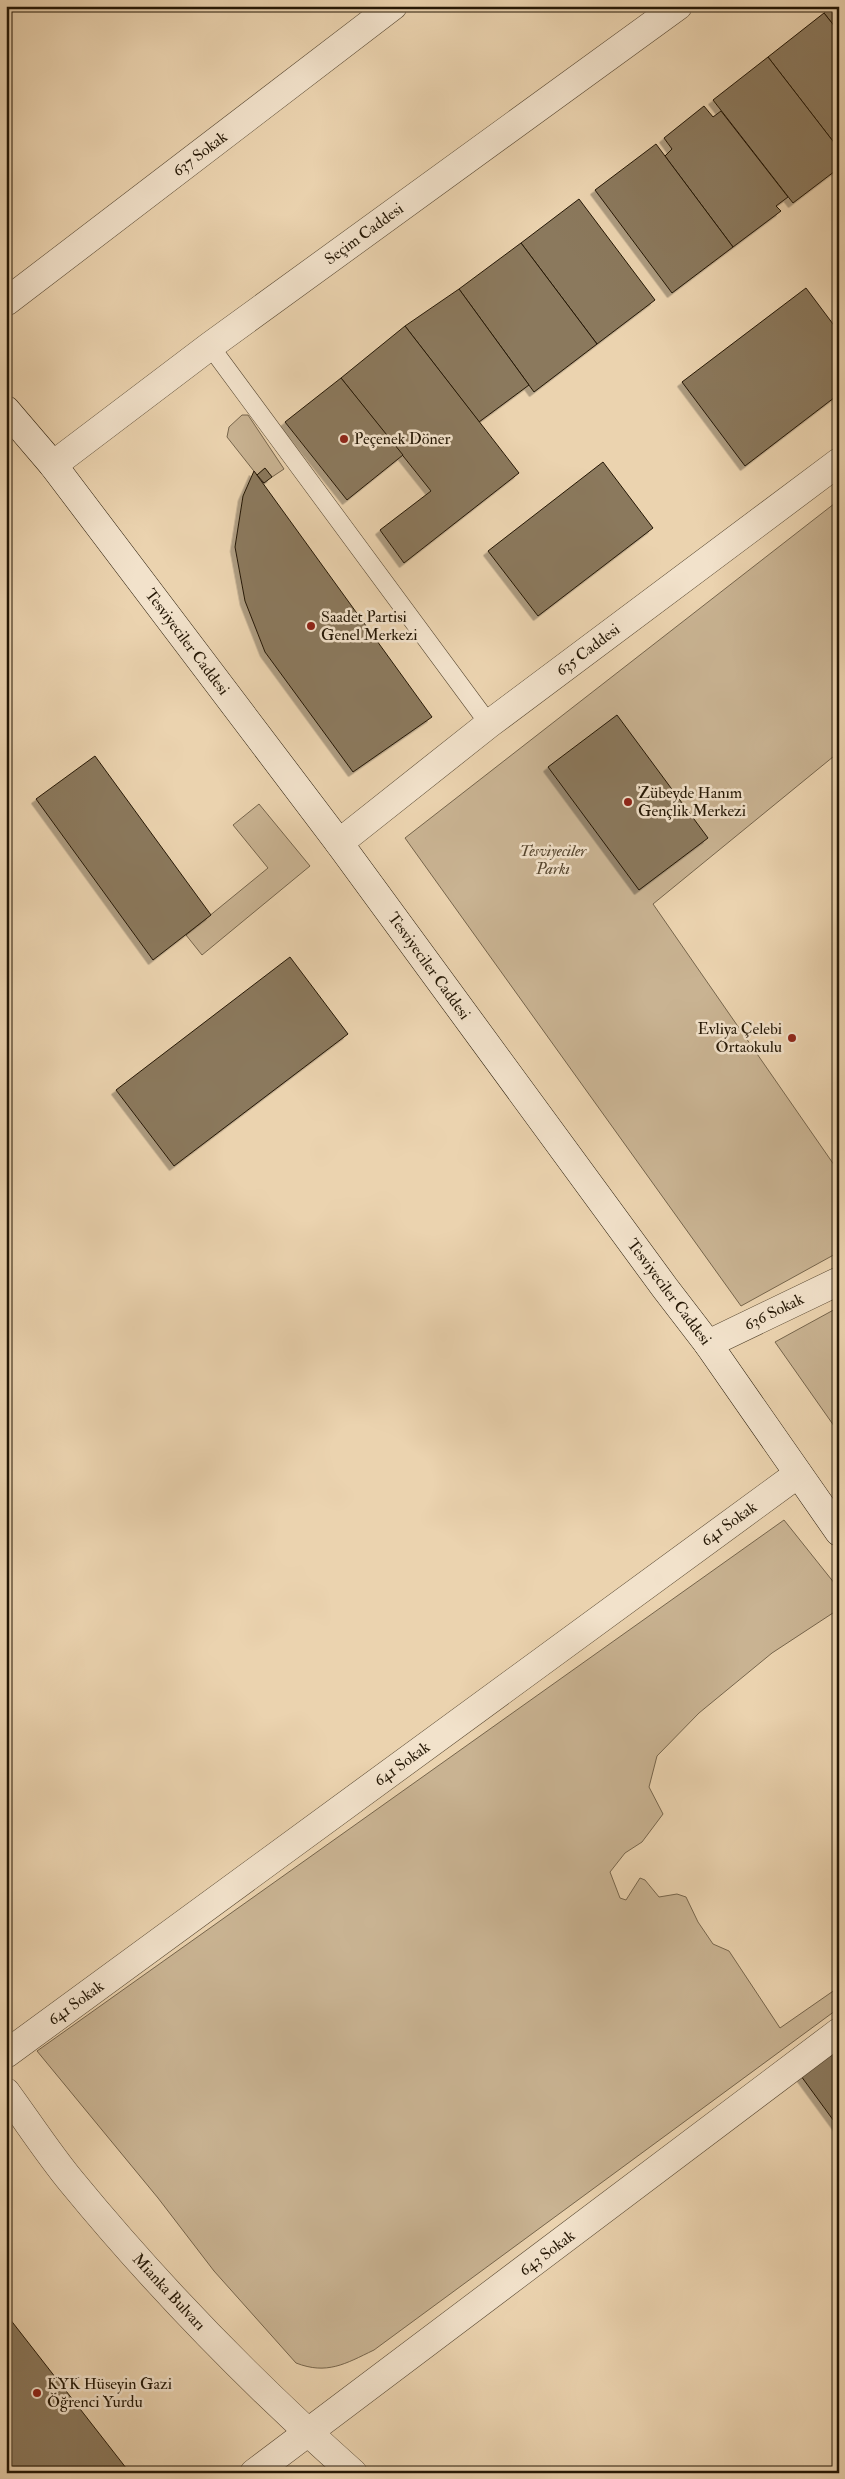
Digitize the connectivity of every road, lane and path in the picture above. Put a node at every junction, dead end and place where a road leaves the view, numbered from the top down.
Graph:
1 (393, 6) edge
2 (678, 6) edge
3 (6, 302) edge
4 (210, 346) junction
5 (6, 410) edge
6 (839, 462) edge
7 (53, 465) junction
8 (489, 724) junction
9 (340, 843) junction
10 (839, 1281) edge
11 (708, 1344) junction
12 (798, 1474) junction
13 (839, 1532) edge
14 (839, 2032) edge
15 (6, 2054) edge
16 (6, 2092) edge
17 (308, 2433) junction
18 (254, 2473) edge
19 (354, 2473) edge

1 - 3 street, 637 Sokak
2 - 4 street, Seçim Caddesi
4 - 7 street, Seçim Caddesi
4 - 8 lane
5 - 7 street, Tesviyeciler Caddesi
6 - 8 street, 635 Caddesi
7 - 9 street, Tesviyeciler Caddesi
8 - 9 street, 635 Caddesi
9 - 11 street, Tesviyeciler Caddesi
10 - 11 street, 636 Sokak
11 - 12 street, Tesviyeciler Caddesi
12 - 13 street, Tesviyeciler Caddesi
12 - 15 street, 641 Sokak
14 - 17 street, 643 Sokak
16 - 17 street, Mianka Bulvarı
17 - 18 street, 643 Sokak
17 - 19 street, Mianka Bulvarı

